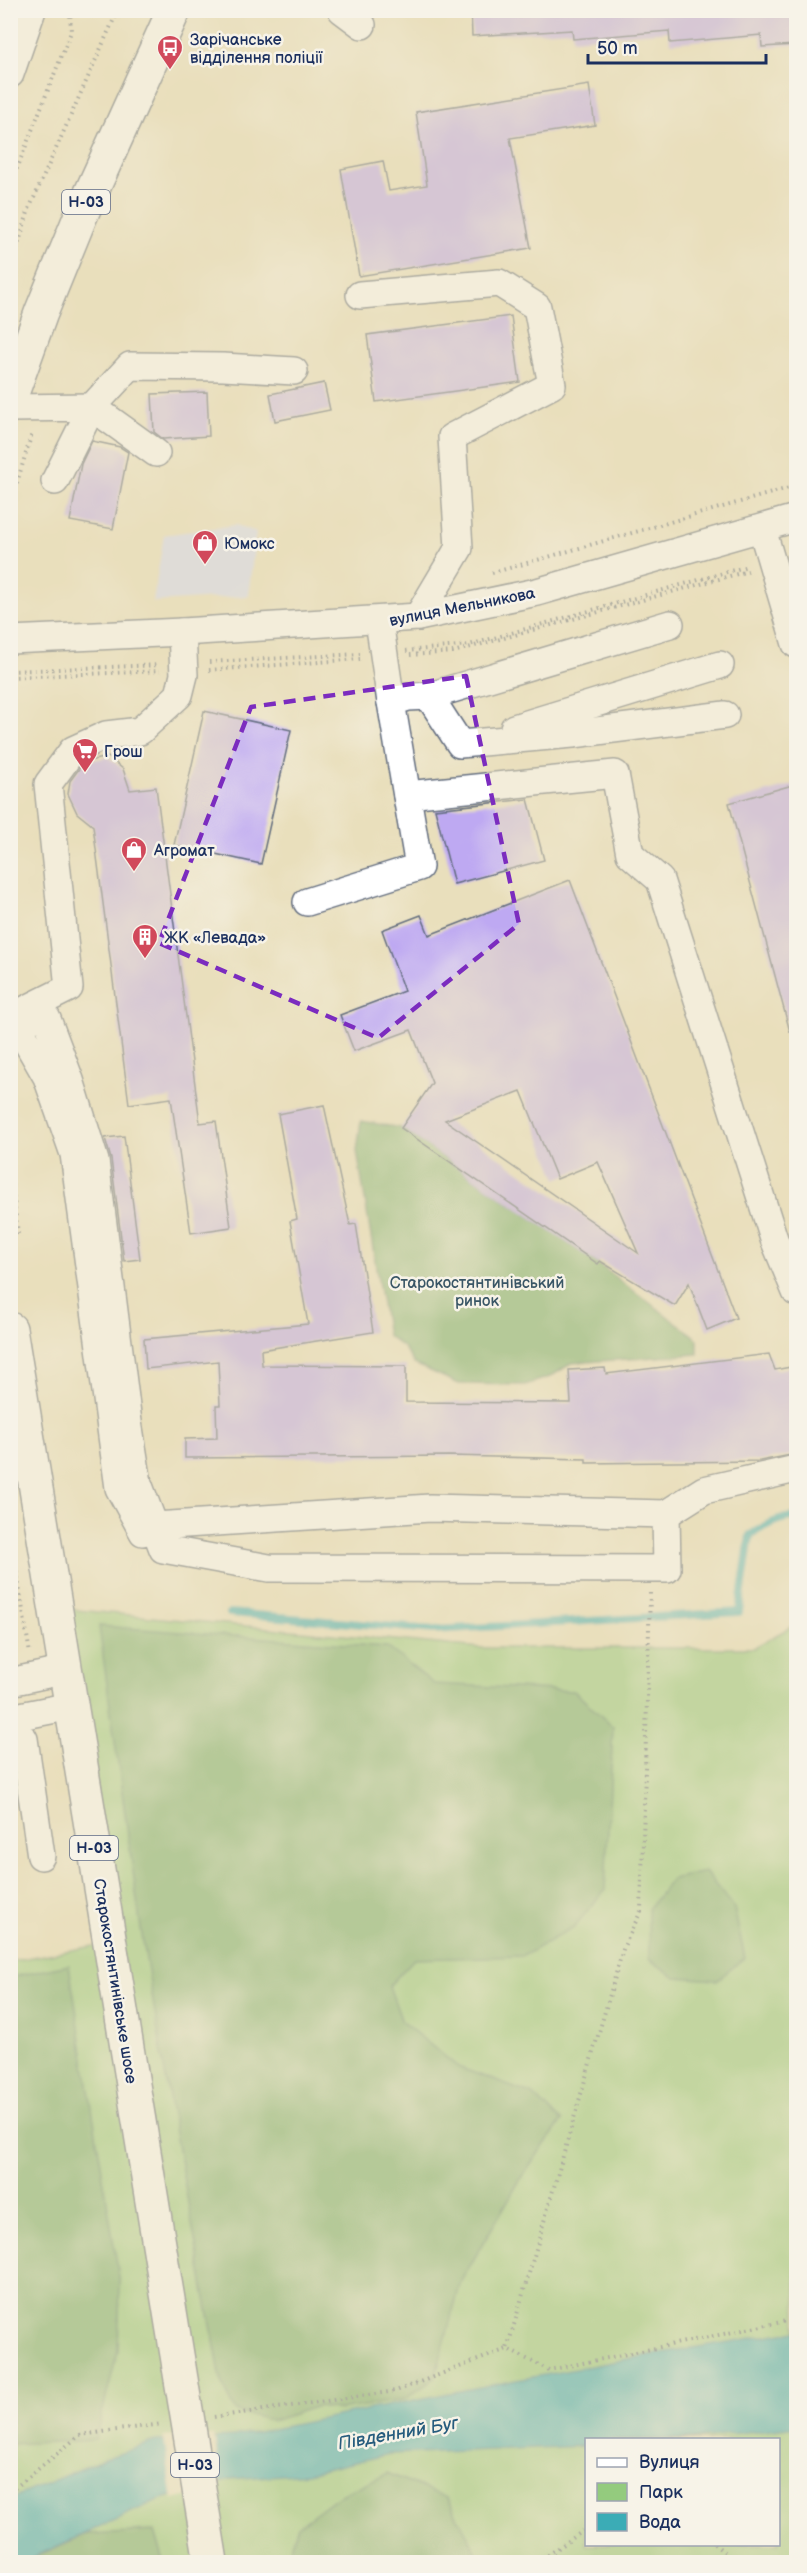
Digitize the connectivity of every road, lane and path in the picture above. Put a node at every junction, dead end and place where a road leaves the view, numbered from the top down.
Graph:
1 (32, 10) edge
2 (70, 10) edge
3 (118, 10) edge
4 (174, 10) edge
5 (13, 60) edge
6 (10, 186) edge
7 (10, 272) edge
8 (360, 295) dead end
9 (294, 372) dead end
10 (10, 399) edge
11 (92, 407) junction
12 (10, 408) edge
13 (156, 453) dead end
14 (56, 482) dead end
15 (796, 486) edge
16 (796, 518) edge
17 (762, 529) junction
18 (490, 574) dead end
19 (790, 595) edge
20 (418, 617) junction
21 (380, 621) junction
22 (670, 624) dead end
23 (182, 632) junction
24 (10, 640) edge
25 (796, 644) edge
26 (720, 665) dead end
27 (429, 696) junction
28 (391, 702) junction
29 (725, 715) dead end
30 (460, 744) junction
31 (407, 795) junction
32 (307, 902) dead end
33 (11, 1016) edge
34 (10, 1167) edge
35 (18, 1234) dead end
36 (796, 1292) edge
37 (10, 1329) edge
38 (21, 1464) edge
39 (796, 1469) edge
40 (666, 1514) junction
41 (155, 1526) junction
42 (10, 1530) edge
43 (17, 1579) junction
44 (10, 1581) edge
45 (650, 1608) dead end
46 (66, 1670) junction
47 (22, 1679) edge
48 (71, 1706) junction
49 (16, 1729) edge
50 (41, 1856) dead end
51 (796, 2319) edge
52 (507, 2349) junction
53 (396, 2391) dead end
54 (585, 2530) edge
55 (717, 2546) edge
56 (211, 2562) edge
57 (538, 2562) edge
58 (737, 2562) edge

1 - 5 street
2 - 6 path
3 - 7 path
4 - 10 main road, Н-03
8 - 20 street
9 - 11 street
11 - 12 street
11 - 13 street
11 - 14 street
15 - 18 path
16 - 17 street, вулиця Мельникова
17 - 19 street
17 - 20 street, вулиця Мельникова
19 - 25 street
20 - 21 street, вулиця Мельникова
21 - 23 street, вулиця Мельникова
21 - 28 street
22 - 27 street
23 - 24 street, вулиця Мельникова
23 - 33 street
26 - 30 street
27 - 28 street
27 - 30 street
28 - 31 street
29 - 30 street
31 - 32 street
31 - 36 street
33 - 41 street
34 - 35 path
37 - 38 main road, Старокостянтинівське шосе / Н-03
38 - 46 main road, Старокостянтинівське шосе / Н-03
39 - 40 street
40 - 41 street
40 - 41 street
42 - 43 path
43 - 44 path
43 - 47 path
45 - 52 path
46 - 47 street
46 - 48 main road, Старокостянтинівське шосе / Н-03
48 - 49 street
48 - 56 main road, Старокостянтинівське шосе / Н-03, bridge
49 - 50 street
51 - 52 path
52 - 53 path
54 - 57 path
55 - 58 path

